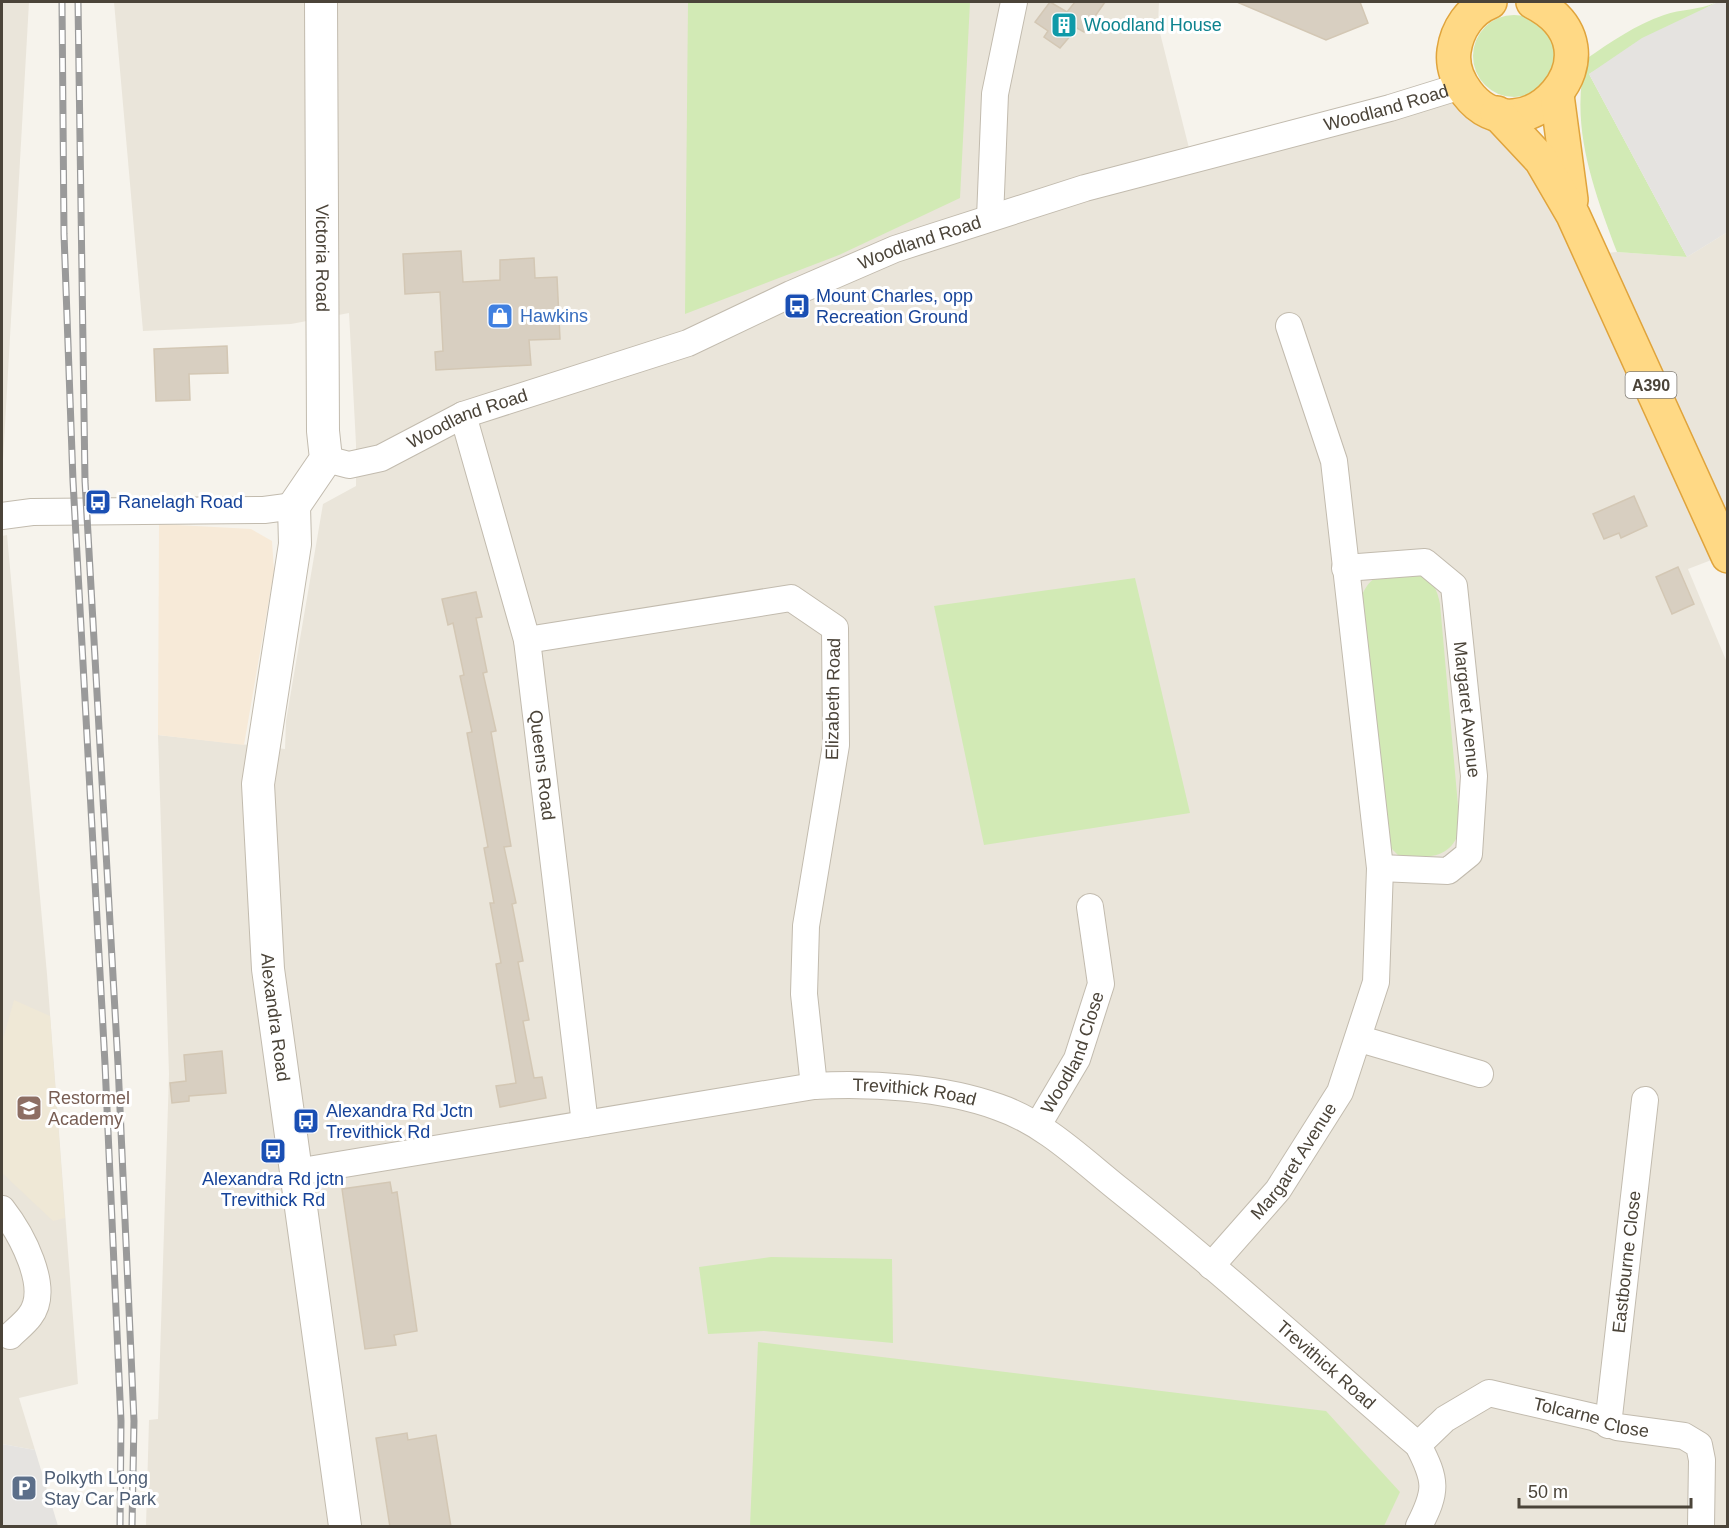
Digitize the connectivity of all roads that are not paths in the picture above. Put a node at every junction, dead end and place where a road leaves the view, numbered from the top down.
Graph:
1 (321, 2) edge
2 (1014, 2) edge
3 (1490, 2) edge
4 (1533, 2) edge
5 (1459, 14) edge
6 (1461, 86) junction
7 (1557, 95) junction
8 (1497, 113) junction
9 (1573, 215) junction
10 (990, 219) junction
11 (1288, 326) dead end
12 (463, 415) junction
13 (326, 459) junction
14 (294, 506) junction
15 (2, 516) edge
16 (1728, 556) edge
17 (1345, 568) junction
18 (527, 640) junction
19 (1380, 868) junction
20 (1090, 907) dead end
21 (1360, 1039) junction
22 (1480, 1074) dead end
23 (814, 1086) junction
24 (1645, 1100) dead end
25 (585, 1124) junction
26 (1038, 1125) junction
27 (296, 1172) junction
28 (2, 1209) edge
29 (1211, 1266) junction
30 (10, 1336) dead end
31 (1608, 1425) junction
32 (1418, 1445) junction
33 (345, 1527) edge
34 (1419, 1527) edge
35 (1701, 1527) edge

1 - 13 street, Victoria Road
2 - 10 street
3 - 5 highway
4 - 7 highway
5 - 6 highway
6 - 8 highway, A390
6 - 10 street, Woodland Road
7 - 8 highway
7 - 9 highway, A390
8 - 9 highway, A390
9 - 16 highway, A390
10 - 12 street, Woodland Road
11 - 17 street, Margaret Avenue
12 - 13 street, Woodland Road
12 - 18 street, Queens Road
13 - 14 street
14 - 15 street
14 - 27 street, Alexandra Road
17 - 19 street, Margaret Avenue
17 - 19 street, Margaret Avenue
18 - 23 street, Elizabeth Road
18 - 25 street, Queens Road
19 - 21 street, Margaret Avenue
20 - 26 street, Woodland Close
21 - 22 street
21 - 29 street, Margaret Avenue
23 - 25 street, Trevithick Road
23 - 26 street, Trevithick Road
24 - 31 street, Eastbourne Close
25 - 27 street, Trevithick Road
26 - 29 street, Trevithick Road
27 - 33 street, Alexandra Road
28 - 30 street
29 - 32 street, Trevithick Road
31 - 32 street, Tolcarne Close
31 - 35 street, Tolcarne Close
32 - 34 street

